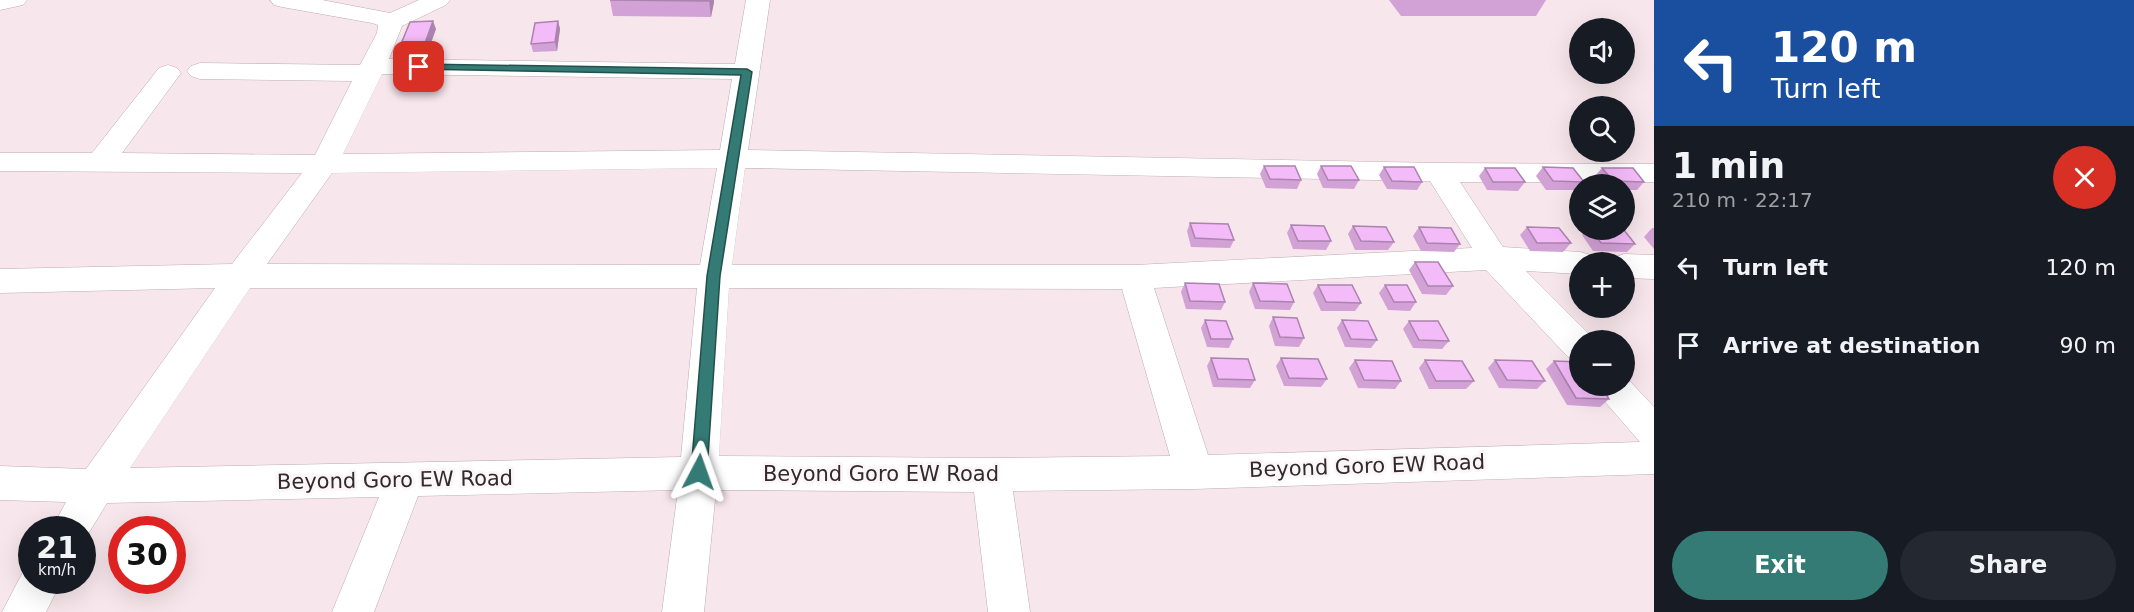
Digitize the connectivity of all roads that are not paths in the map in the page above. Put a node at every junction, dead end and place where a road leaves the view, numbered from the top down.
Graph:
1 (15, 0) edge
2 (282, 0) edge
3 (438, 0) edge
4 (758, 0) edge
5 (0, 3) edge
6 (391, 22) junction
7 (200, 70) dead end
8 (371, 70) junction
9 (747, 72) junction
10 (168, 73) dead end
11 (733, 159) junction
12 (0, 162) edge
13 (100, 163) junction
14 (324, 164) junction
15 (1438, 172) junction
16 (1654, 173) edge
17 (1494, 258) junction
18 (1569, 262) edge
19 (1635, 266) edge
20 (1654, 267) edge
21 (241, 276) junction
22 (714, 276) junction
23 (1135, 277) junction
24 (0, 281) edge
25 (1569, 336) edge
26 (1622, 396) edge
27 (1654, 432) edge
28 (1654, 458) edge
29 (699, 472) junction
30 (1194, 472) junction
31 (991, 475) junction
32 (405, 480) junction
33 (0, 483) edge
34 (96, 486) junction
35 (78, 516) edge
36 (33, 594) edge
37 (23, 612) edge
38 (353, 612) edge
39 (683, 612) edge
40 (1008, 612) edge

1 - 5 street
2 - 6 street
3 - 6 street
4 - 9 street
6 - 8 street
7 - 8 street
8 - 9 street
8 - 14 street
9 - 11 street
10 - 13 street
11 - 14 street
11 - 15 street
11 - 22 street
12 - 13 street
13 - 14 street
14 - 21 street
15 - 16 street
15 - 17 street
17 - 18 street
17 - 23 street
17 - 25 street
19 - 20 street
21 - 22 street
21 - 24 street
21 - 34 street
22 - 23 street
22 - 29 street
23 - 30 street
26 - 27 street
28 - 30 street, Beyond Goro EW Road
29 - 31 street, Beyond Goro EW Road
29 - 32 street, Beyond Goro EW Road
29 - 39 street
30 - 31 street, Beyond Goro EW Road
31 - 40 street
32 - 34 street, Beyond Goro EW Road
32 - 38 street
33 - 34 street, Beyond Goro EW Road
34 - 35 street
36 - 37 street

